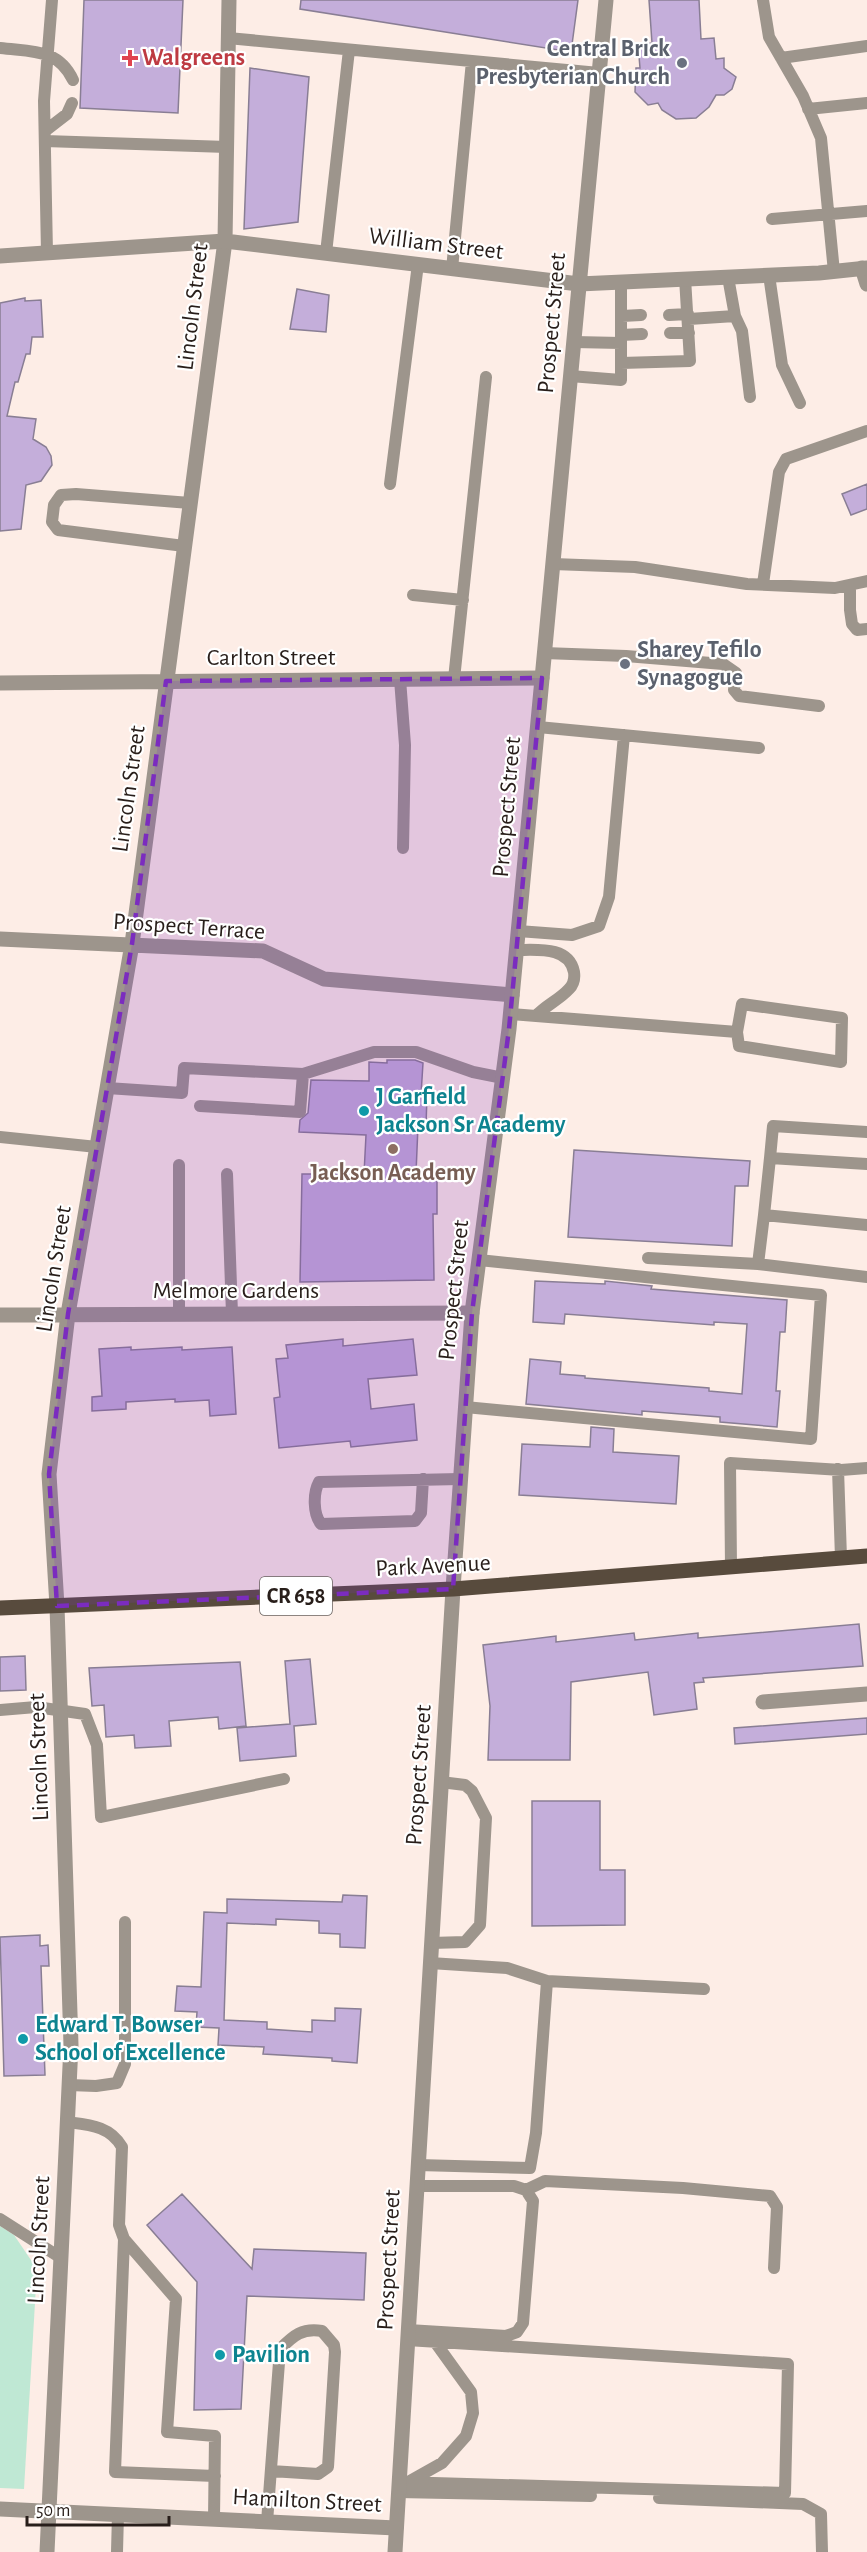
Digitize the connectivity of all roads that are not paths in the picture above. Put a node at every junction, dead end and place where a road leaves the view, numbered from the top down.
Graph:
1 (52, 0) edge
2 (229, 0) edge
3 (606, 0) edge
4 (763, 0) edge
5 (228, 38) junction
6 (867, 46) edge
7 (0, 48) edge
8 (349, 50) junction
9 (48, 54) junction
10 (781, 58) junction
11 (472, 61) junction
12 (599, 73) junction
13 (74, 80) dead end
14 (867, 103) edge
15 (72, 104) dead end
16 (808, 109) junction
17 (45, 136) junction
18 (227, 147) junction
19 (867, 211) edge
20 (828, 216) junction
21 (772, 219) dead end
22 (225, 241) junction
23 (47, 253) junction
24 (326, 253) junction
25 (0, 256) edge
26 (418, 264) junction
27 (865, 268) edge
28 (452, 269) junction
29 (834, 272) junction
30 (769, 275) junction
31 (728, 277) junction
32 (685, 278) junction
33 (621, 282) junction
34 (579, 284) junction
35 (867, 284) edge
36 (641, 315) dead end
37 (669, 315) dead end
38 (622, 316) junction
39 (689, 316) junction
40 (735, 316) junction
41 (670, 333) dead end
42 (689, 333) junction
43 (642, 334) dead end
44 (621, 339) junction
45 (574, 342) junction
46 (621, 363) junction
47 (570, 376) junction
48 (486, 377) dead end
49 (750, 397) dead end
50 (800, 403) dead end
51 (867, 431) edge
52 (390, 484) dead end
53 (190, 503) junction
54 (184, 546) junction
55 (553, 564) junction
56 (867, 581) edge
57 (763, 584) junction
58 (850, 586) junction
59 (413, 595) dead end
60 (463, 600) junction
61 (867, 629) edge
62 (544, 653) junction
63 (542, 678) junction
64 (400, 679) junction
65 (454, 679) junction
66 (166, 681) junction
67 (0, 683) edge
68 (819, 705) dead end
69 (538, 727) junction
70 (624, 735) junction
71 (759, 748) dead end
72 (404, 848) dead end
73 (518, 931) junction
74 (0, 939) edge
75 (132, 944) junction
76 (517, 950) junction
77 (512, 995) junction
78 (511, 1014) junction
79 (536, 1016) junction
80 (737, 1032) junction
81 (303, 1074) junction
82 (503, 1078) junction
83 (107, 1088) junction
84 (200, 1106) dead end
85 (867, 1132) edge
86 (0, 1137) edge
87 (97, 1147) junction
88 (770, 1158) junction
89 (867, 1164) edge
90 (179, 1165) dead end
91 (227, 1174) dead end
92 (764, 1215) junction
93 (867, 1225) edge
94 (648, 1257) dead end
95 (479, 1260) junction
96 (758, 1264) junction
97 (867, 1277) edge
98 (472, 1313) junction
99 (68, 1314) junction
100 (179, 1314) junction
101 (232, 1314) junction
102 (0, 1315) edge
103 (465, 1407) junction
104 (867, 1468) edge
105 (838, 1470) junction
106 (423, 1479) junction
107 (460, 1479) junction
108 (867, 1556) edge
109 (841, 1558) junction
110 (731, 1567) junction
111 (453, 1589) junction
112 (57, 1606) junction
113 (0, 1608) edge
114 (867, 1694) edge
115 (763, 1702) dead end
116 (0, 1710) edge
117 (60, 1710) junction
118 (284, 1779) dead end
119 (441, 1782) junction
120 (125, 1922) dead end
121 (431, 1943) junction
122 (430, 1963) junction
123 (547, 1981) junction
124 (704, 1989) dead end
125 (69, 2085) junction
126 (68, 2122) junction
127 (418, 2165) junction
128 (416, 2186) junction
129 (526, 2190) junction
130 (0, 2219) edge
131 (124, 2239) junction
132 (61, 2258) junction
133 (774, 2268) dead end
134 (407, 2335) junction
135 (435, 2342) junction
136 (271, 2471) junction
137 (215, 2476) junction
138 (402, 2485) junction
139 (0, 2509) edge
140 (49, 2511) junction
141 (118, 2514) junction
142 (214, 2519) junction
143 (267, 2522) junction
144 (396, 2528) junction
145 (47, 2552) edge
146 (117, 2552) edge
147 (395, 2552) edge
148 (822, 2552) edge

1 - 9 lane
2 - 5 street, Lincoln Street
3 - 12 street, Prospect Street
4 - 10 lane
5 - 8 lane
5 - 18 street, Lincoln Street
6 - 10 lane
7 - 9 lane
8 - 11 lane
8 - 24 lane
9 - 13 lane
9 - 17 lane
10 - 16 lane
11 - 12 lane
11 - 28 lane
12 - 34 street, Prospect Street
14 - 16 lane
15 - 17 lane
16 - 20 lane
17 - 18 lane
17 - 23 lane
18 - 22 street, Lincoln Street
19 - 20 lane
20 - 21 lane
20 - 29 lane
22 - 23 street, William Street
22 - 24 street, William Street
22 - 53 street, Lincoln Street
23 - 25 street, William Street
24 - 26 street, William Street
26 - 28 street, William Street
26 - 52 lane
27 - 29 street, William Street
27 - 35 street
28 - 34 street, William Street
29 - 30 street, William Street
30 - 31 street, William Street
30 - 50 lane
31 - 32 street, William Street
31 - 40 lane
32 - 33 street, William Street
32 - 39 lane
33 - 34 street, William Street
33 - 38 lane
34 - 45 street, Prospect Street
36 - 38 lane
37 - 39 lane
38 - 44 lane
39 - 40 lane
39 - 42 lane
40 - 49 lane
41 - 42 lane
42 - 46 lane
43 - 44 lane
44 - 45 lane
44 - 46 lane
45 - 47 street, Prospect Street
46 - 47 lane
47 - 55 street, Prospect Street
48 - 60 lane
51 - 57 lane
53 - 54 street, Lincoln Street
53 - 54 lane
54 - 66 street, Lincoln Street
55 - 57 lane
55 - 62 street, Prospect Street
56 - 58 lane
57 - 58 lane
58 - 61 lane
59 - 60 lane
60 - 65 lane
62 - 63 street, Prospect Street
62 - 68 lane
63 - 65 street, Carlton Street
63 - 69 street, Prospect Street
64 - 65 street, Carlton Street
64 - 66 street, Carlton Street
64 - 72 lane
66 - 67 street, Carlton Street
66 - 75 street, Lincoln Street
69 - 70 lane
69 - 73 street, Prospect Street
70 - 71 lane
70 - 73 lane
73 - 76 street, Prospect Street
74 - 75 street, Prospect Terrace
75 - 77 street, Prospect Terrace
75 - 83 street, Lincoln Street
76 - 77 street, Prospect Street
76 - 79 lane
77 - 78 street, Prospect Street
78 - 79 lane
78 - 82 street, Prospect Street
79 - 80 lane
80 - 80 lane
81 - 82 lane
81 - 83 lane
81 - 84 lane
82 - 95 street, Prospect Street
83 - 87 street, Lincoln Street
85 - 88 lane
86 - 87 lane
87 - 99 street, Lincoln Street
88 - 89 lane
88 - 92 lane
90 - 100 lane
91 - 101 lane
92 - 93 lane
92 - 96 lane
94 - 96 lane
95 - 98 street, Prospect Street
95 - 103 lane
96 - 97 lane
98 - 101 street, Melmore Gardens
98 - 103 street, Prospect Street
99 - 100 street, Melmore Gardens
99 - 102 street, Melmore Gardens
99 - 112 street, Lincoln Street
100 - 101 street, Melmore Gardens
103 - 107 street, Prospect Street
104 - 105 lane
105 - 109 lane
105 - 110 lane
106 - 106 lane
106 - 107 lane
107 - 111 street, Prospect Street
108 - 109 main road, Park Avenue / CR 658
109 - 110 main road, Park Avenue / CR 658
110 - 111 main road, Park Avenue / CR 658
111 - 112 main road, Park Avenue / CR 658
111 - 119 street, Prospect Street
112 - 113 main road, Park Avenue / CR 658
112 - 117 street, Lincoln Street
114 - 115 street
116 - 117 lane
117 - 118 lane
117 - 125 street, Lincoln Street
119 - 121 street, Prospect Street
119 - 121 lane
120 - 125 lane
121 - 122 street, Prospect Street
122 - 123 lane
122 - 127 street, Prospect Street
123 - 124 lane
123 - 127 lane
125 - 126 street, Lincoln Street
126 - 131 lane
126 - 132 street, Lincoln Street
127 - 128 street, Prospect Street
128 - 129 lane
128 - 134 street, Prospect Street
129 - 133 lane
129 - 134 lane
130 - 132 lane
131 - 137 lane
131 - 137 lane
132 - 140 street, Lincoln Street
134 - 135 lane
134 - 138 street, Prospect Street
135 - 138 lane
135 - 138 lane
136 - 136 lane
136 - 143 lane
137 - 142 lane
138 - 144 street, Prospect Street
138 - 148 lane
139 - 140 street, Hamilton Street
140 - 141 street, Hamilton Street
140 - 145 street, Lincoln Street
141 - 142 street, Hamilton Street
141 - 146 lane
142 - 143 street, Hamilton Street
143 - 144 street, Hamilton Street
144 - 147 street, Prospect Street

